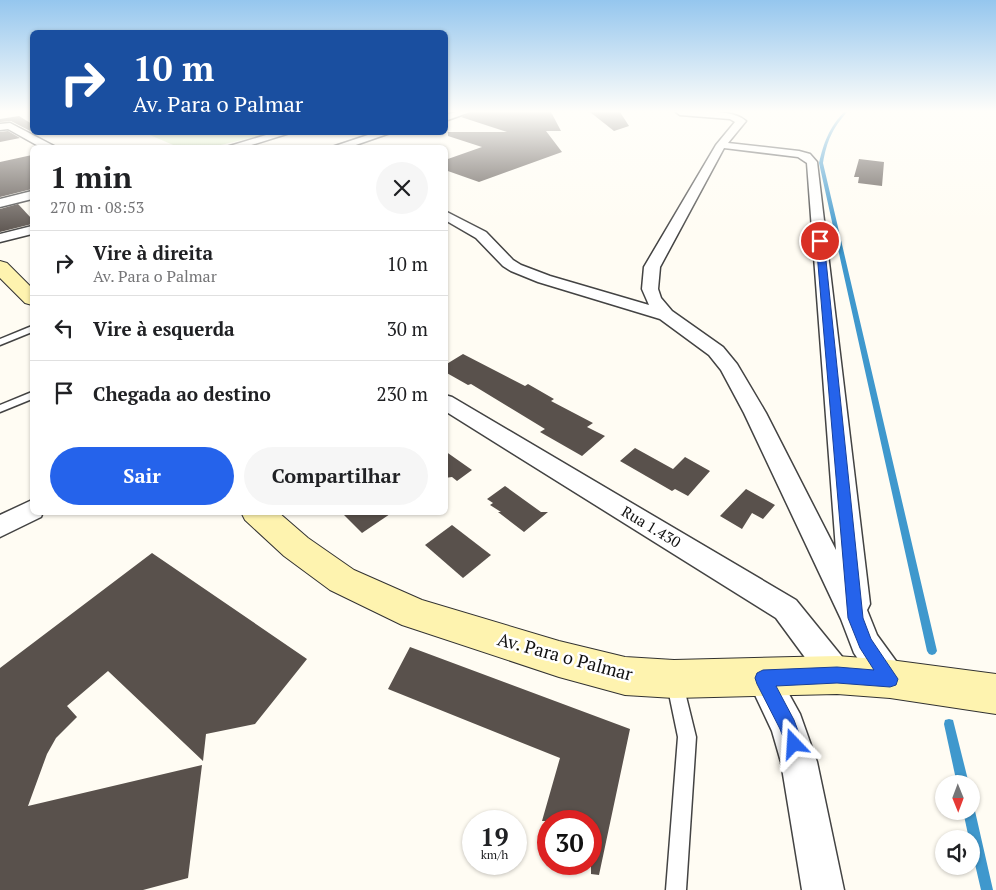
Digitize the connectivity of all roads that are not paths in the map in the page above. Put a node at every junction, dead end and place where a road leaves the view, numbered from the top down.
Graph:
1 (716, 154) edge
2 (795, 154) edge
3 (30, 196) edge
4 (0, 203) edge
5 (448, 218) edge
6 (30, 230) edge
7 (0, 238) edge
8 (0, 267) edge
9 (29, 291) edge
10 (666, 315) junction
11 (30, 330) edge
12 (0, 342) edge
13 (30, 396) edge
14 (448, 404) edge
15 (0, 409) edge
16 (30, 511) edge
17 (259, 515) edge
18 (0, 527) edge
19 (856, 618) junction
20 (837, 675) junction
21 (763, 678) junction
22 (674, 679) junction
23 (890, 679) junction
24 (996, 694) edge
25 (676, 890) edge
26 (823, 890) edge

1 - 10 street
2 - 19 street
3 - 4 street
5 - 10 street
6 - 7 street
8 - 9 main road
10 - 19 street
11 - 12 lane
13 - 15 lane
14 - 20 street, Rua 1.430
16 - 18 street
17 - 22 main road, Av. Para o Palmar
19 - 23 street
20 - 21 main road, Av. Para o Palmar
20 - 23 main road, Av. Para o Palmar
21 - 22 main road, Av. Para o Palmar
21 - 26 street
22 - 25 lane
23 - 24 main road, Av. Para o Palmar

